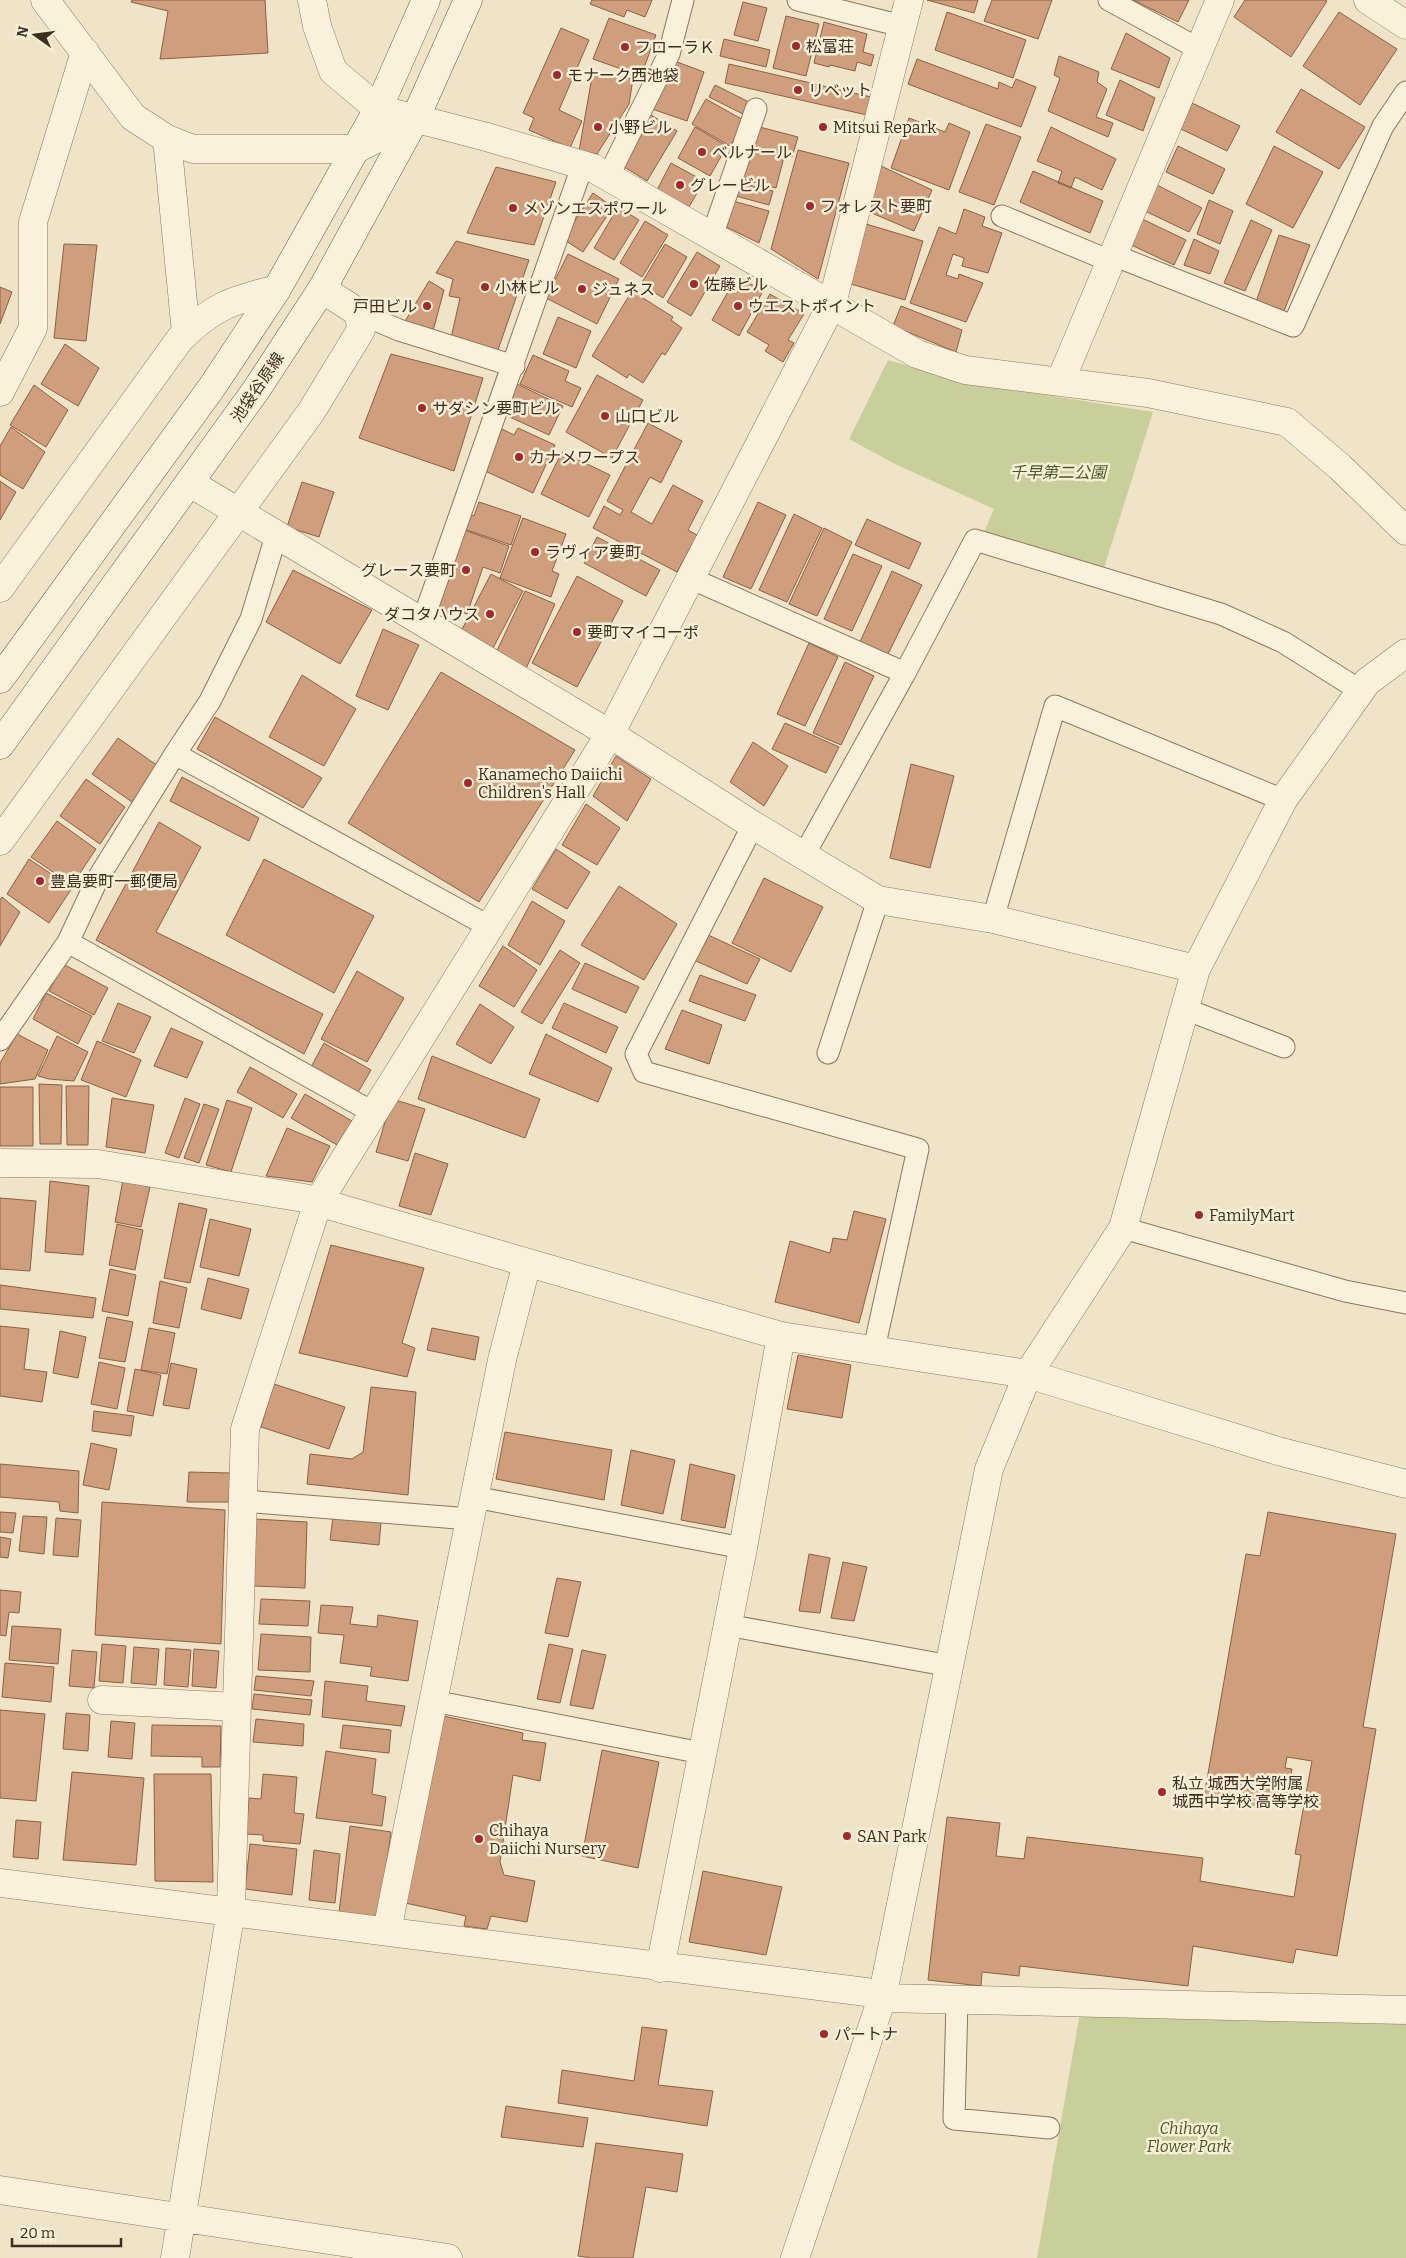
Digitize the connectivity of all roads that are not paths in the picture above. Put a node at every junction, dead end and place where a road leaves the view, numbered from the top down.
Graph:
1 (45, 0) edge
2 (312, 0) edge
3 (426, 0) edge
4 (468, 0) edge
5 (683, 0) edge
6 (798, 0) edge
7 (909, 0) edge
8 (1109, 0) edge
9 (1220, 0) edge
10 (1368, 0) edge
11 (1406, 25) edge
12 (902, 26) junction
13 (1199, 49) junction
14 (84, 52) junction
15 (1406, 92) edge
16 (378, 109) junction
17 (756, 109) dead end
18 (415, 118) junction
19 (167, 139) junction
20 (356, 149) junction
21 (583, 164) junction
22 (608, 177) junction
23 (1002, 216) dead end
24 (712, 236) junction
25 (1112, 258) junction
26 (277, 289) junction
27 (322, 289) junction
28 (832, 304) junction
29 (360, 312) junction
30 (186, 333) junction
31 (514, 366) junction
32 (1060, 382) junction
33 (0, 392) edge
34 (190, 483) junction
35 (238, 513) junction
36 (1406, 531) edge
37 (276, 536) junction
38 (690, 578) junction
39 (0, 588) edge
40 (422, 623) junction
41 (1406, 653) edge
42 (905, 673) junction
43 (0, 679) edge
44 (1361, 691) junction
45 (610, 734) junction
46 (0, 745) edge
47 (174, 754) junction
48 (1283, 800) junction
49 (753, 825) junction
50 (0, 841) edge
51 (804, 855) junction
52 (878, 900) junction
53 (993, 919) junction
54 (490, 927) junction
55 (68, 942) junction
56 (1196, 969) junction
57 (1185, 1008) junction
58 (0, 1040) edge
59 (1284, 1047) dead end
60 (828, 1053) dead end
61 (374, 1113) junction
62 (0, 1163) edge
63 (318, 1202) junction
64 (1123, 1228) junction
65 (527, 1263) junction
66 (1406, 1303) edge
67 (780, 1336) junction
68 (874, 1349) junction
69 (1028, 1374) junction
70 (1406, 1484) edge
71 (243, 1501) junction
72 (472, 1508) junction
73 (743, 1548) junction
74 (727, 1624) junction
75 (950, 1666) junction
76 (102, 1700) dead end
77 (433, 1701) junction
78 (237, 1707) junction
79 (702, 1753) junction
80 (0, 1883) edge
81 (231, 1910) junction
82 (386, 1931) junction
83 (660, 1968) junction
84 (882, 1998) junction
85 (957, 2001) junction
86 (1406, 2010) edge
87 (1048, 2128) dead end
88 (0, 2190) edge
89 (182, 2218) junction
90 (175, 2258) edge
91 (448, 2258) edge
92 (794, 2258) edge

1 - 14 street
2 - 16 street
3 - 16 street
4 - 18 street, 池袋谷原線
5 - 22 lane
6 - 12 lane
7 - 12 street
8 - 13 lane
9 - 13 street
10 - 11 street
12 - 28 street
13 - 25 street
14 - 19 street
14 - 33 street
15 - 25 lane
16 - 18 street
16 - 20 street
17 - 24 lane
18 - 20 street
18 - 21 street
18 - 27 street, 池袋谷原線
19 - 20 street
19 - 30 street
20 - 26 street
21 - 22 street
21 - 31 lane
22 - 24 street
23 - 25 lane
24 - 28 street
25 - 32 street
26 - 30 street
26 - 43 street
27 - 29 street
27 - 34 street, 池袋谷原線
28 - 32 street
28 - 38 street
29 - 31 lane
29 - 35 street
30 - 39 street
31 - 40 lane
32 - 36 street
34 - 35 street
34 - 46 street, 池袋谷原線
35 - 37 street
35 - 50 street
37 - 40 street
37 - 47 lane
38 - 42 lane
38 - 45 street
40 - 45 street
41 - 44 street
42 - 44 lane
42 - 51 lane
44 - 48 street
45 - 49 street
45 - 54 street
47 - 54 lane
47 - 55 lane
48 - 53 lane
48 - 56 street
49 - 51 street
49 - 68 lane
51 - 52 street
52 - 53 street
52 - 60 lane
53 - 56 street
54 - 61 street
55 - 58 lane
55 - 61 lane
56 - 57 street
57 - 59 lane
57 - 64 street
61 - 63 street
62 - 63 street
63 - 65 street
63 - 71 street
64 - 66 lane
64 - 69 street
65 - 67 street
65 - 72 street
67 - 68 street
67 - 73 street
68 - 69 street
69 - 70 street
69 - 75 street
71 - 72 lane
71 - 78 street
72 - 73 lane
72 - 77 street
73 - 74 street
74 - 75 lane
74 - 79 street
75 - 84 street
76 - 78 street
77 - 79 lane
77 - 82 street
78 - 81 street
79 - 83 street
80 - 81 street
81 - 82 street
81 - 89 street
82 - 83 street
83 - 84 street
84 - 85 street
84 - 92 street
85 - 86 street
85 - 87 lane
88 - 89 street
89 - 90 street
89 - 91 street

